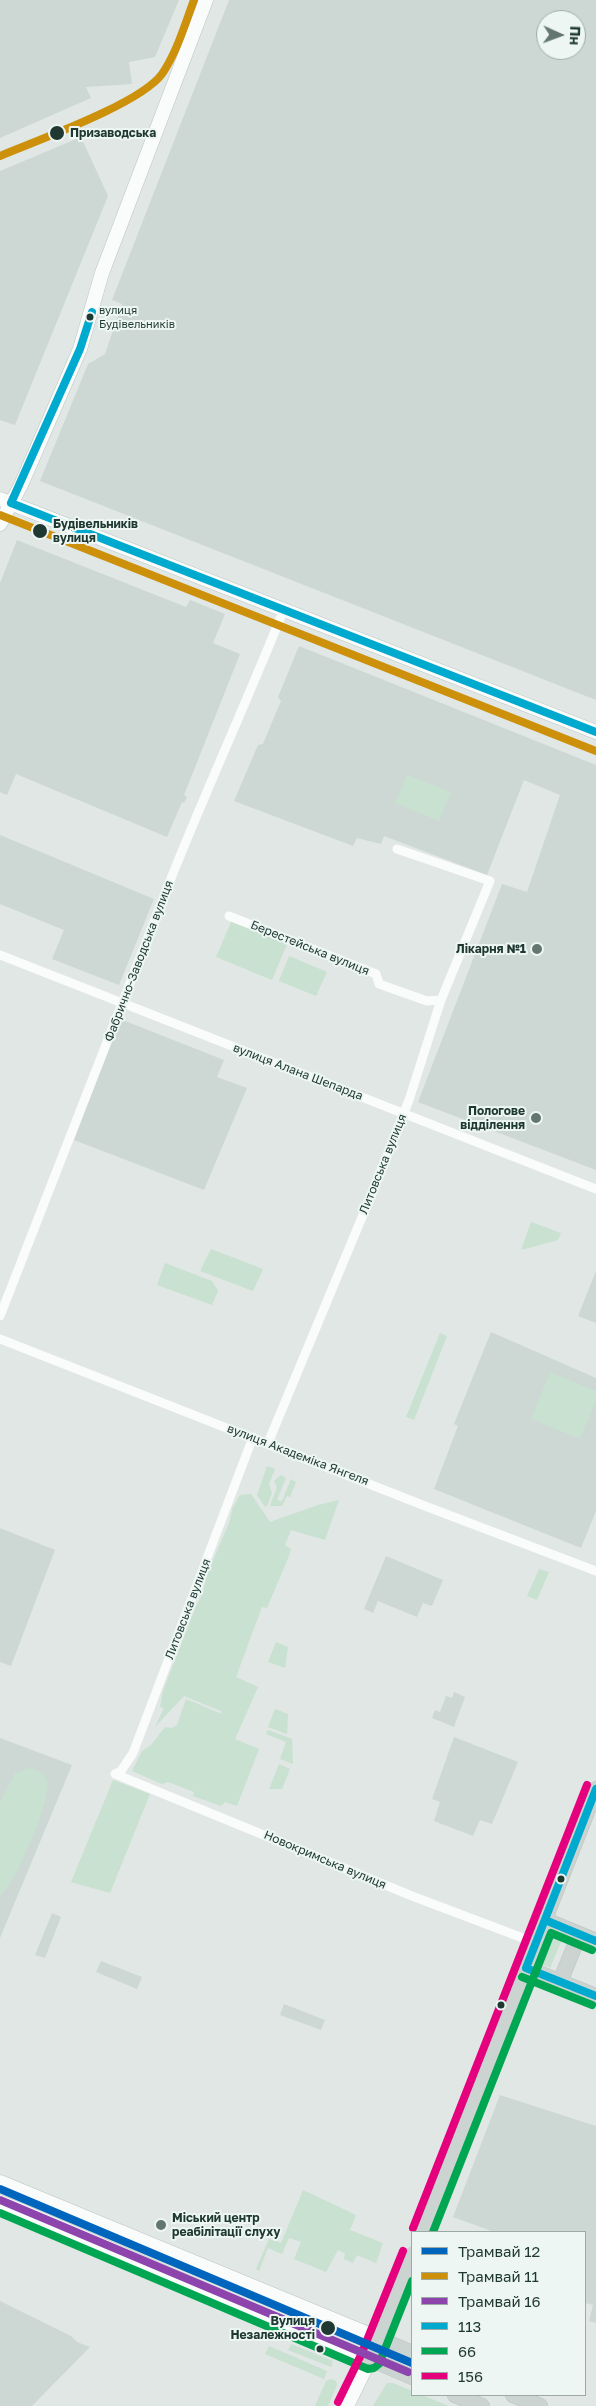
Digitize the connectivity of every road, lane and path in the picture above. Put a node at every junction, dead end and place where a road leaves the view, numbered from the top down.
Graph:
1 (206, 0) edge
2 (5, 501) edge
3 (0, 524) edge
4 (284, 609) junction
5 (596, 732) edge
6 (397, 849) dead end
7 (229, 916) dead end
8 (0, 955) edge
9 (441, 1000) junction
10 (122, 1003) junction
11 (404, 1113) junction
12 (596, 1188) edge
13 (0, 1316) edge
14 (0, 1339) edge
15 (253, 1437) junction
16 (268, 1443) junction
17 (596, 1570) edge
18 (115, 1774) joint
19 (596, 1790) edge
20 (545, 1920) junction
21 (580, 1934) junction
22 (596, 1941) edge
23 (536, 1943) junction
24 (526, 1968) junction
25 (560, 1982) junction
26 (596, 1996) edge
27 (0, 2182) edge
28 (0, 2202) edge
29 (422, 2231) edge
30 (411, 2257) edge
31 (378, 2338) junction
32 (411, 2353) edge
33 (370, 2359) junction
34 (411, 2376) edge
35 (457, 2396) edge
36 (515, 2396) edge
37 (347, 2406) edge
38 (482, 2406) edge
39 (540, 2406) edge

1 - 2 main road
2 - 3 main road
2 - 4 main road
4 - 5 main road
4 - 10 street, Фабрично-Заводська вулиця
6 - 9 street, Литовська вулиця
7 - 9 street, Берестейська вулиця
8 - 10 street, вулиця Алана Шепарда
9 - 11 street, Литовська вулиця
10 - 11 street, вулиця Алана Шепарда
10 - 13 street, Фабрично-Заводська вулиця
11 - 12 street, вулиця Алана Шепарда
11 - 16 street, Литовська вулиця
14 - 15 street, вулиця Академіка Янгеля
15 - 16 street, вулиця Академіка Янгеля
15 - 18 street, Литовська вулиця
16 - 17 street, вулиця Академіка Янгеля
18 - 23 street, Новокримська вулиця
19 - 20 main road
20 - 21 main road
20 - 23 main road
21 - 22 main road
21 - 25 main road
23 - 24 main road
24 - 25 main road
24 - 29 main road
25 - 26 main road
27 - 31 main road
28 - 33 main road
30 - 31 main road
31 - 32 main road
31 - 33 main road
33 - 34 main road
33 - 37 main road
35 - 38 main road
36 - 39 main road

